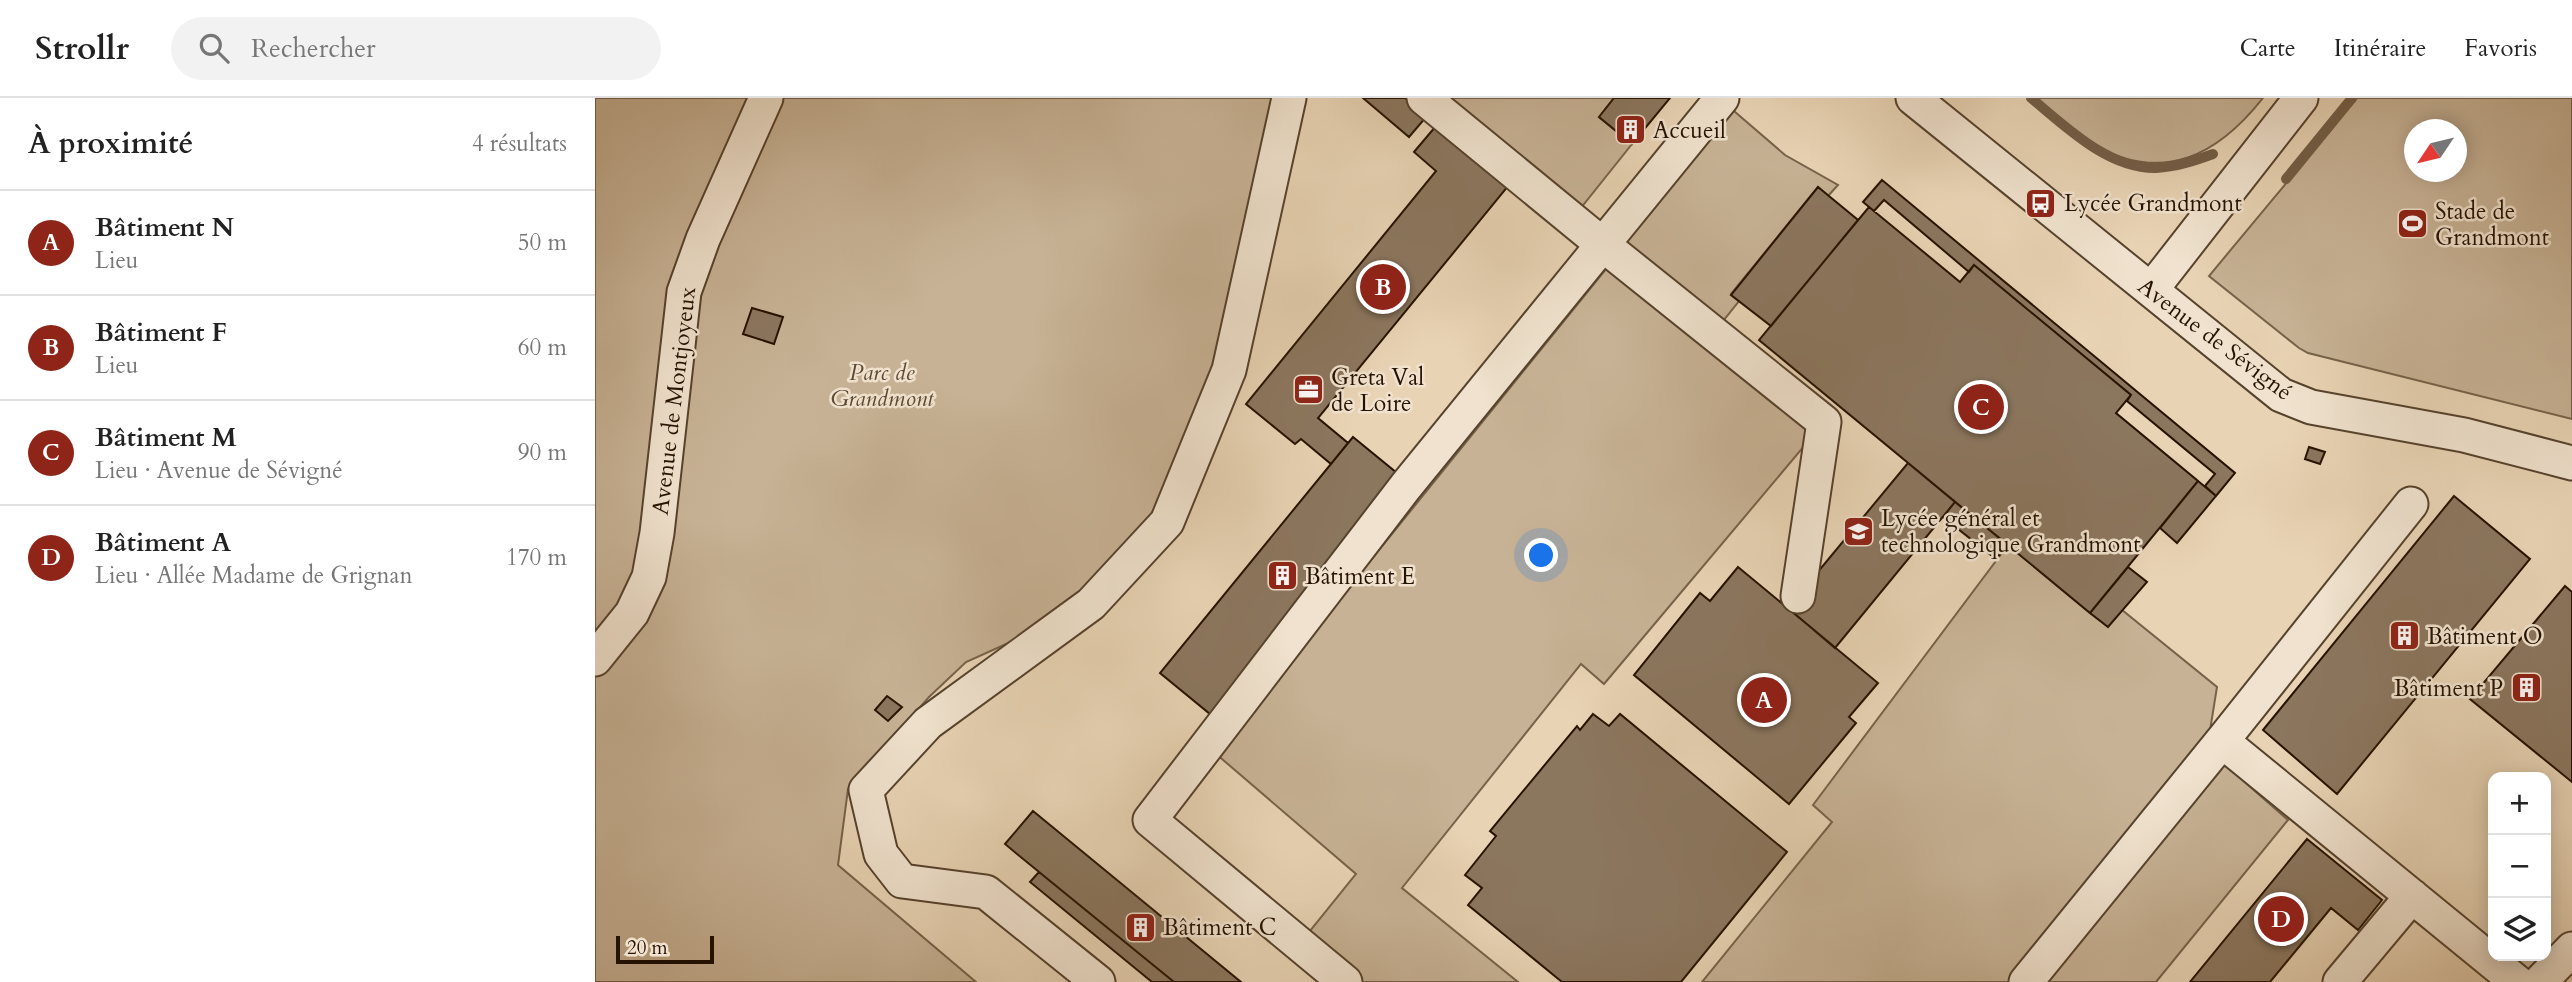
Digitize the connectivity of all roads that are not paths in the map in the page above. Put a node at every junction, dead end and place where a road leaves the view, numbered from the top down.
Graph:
1 (766, 98) edge
2 (1289, 98) edge
3 (1424, 98) edge
4 (1722, 98) edge
5 (1913, 98) edge
6 (2301, 98) edge
7 (1602, 244) junction
8 (2151, 290) dead end
9 (2572, 463) edge
10 (2411, 504) dead end
11 (1798, 596) dead end
12 (595, 659) edge
13 (2222, 741) junction
14 (2412, 896) junction
15 (2572, 949) edge
16 (1098, 982) edge
17 (1345, 982) edge
18 (2026, 982) edge
19 (2340, 982) edge
20 (2517, 982) edge
21 (2540, 982) edge

1 - 12 street, Avenue de Montjoyeux
2 - 16 street
3 - 7 street
4 - 7 street
5 - 9 street, Avenue de Sévigné
6 - 8 street
7 - 11 street
7 - 17 street
10 - 13 street
13 - 14 street
13 - 18 street
14 - 19 street
14 - 20 street
15 - 21 street

